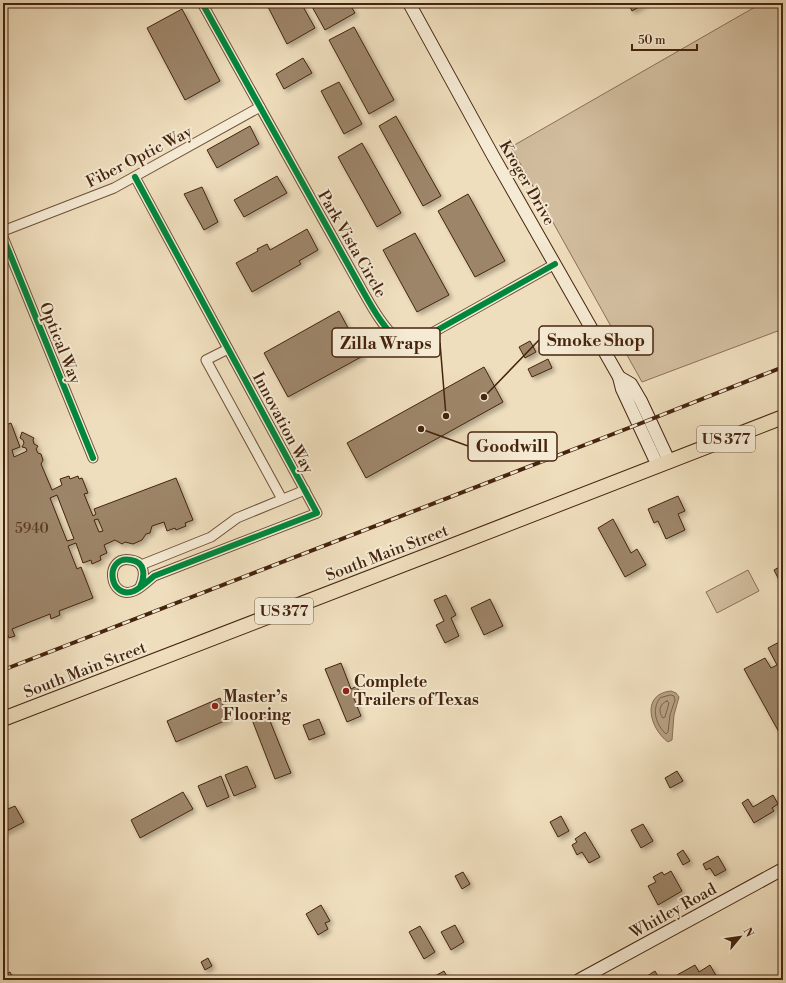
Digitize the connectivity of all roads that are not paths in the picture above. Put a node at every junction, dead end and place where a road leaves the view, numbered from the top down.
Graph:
1 (202, 3) edge
2 (410, 3) edge
3 (260, 107) junction
4 (135, 177) junction
5 (3, 231) edge
6 (3, 237) edge
7 (555, 264) junction
8 (228, 349) junction
9 (783, 417) edge
10 (93, 458) dead end
11 (663, 463) junction
12 (304, 490) junction
13 (282, 500) junction
14 (140, 565) junction
15 (140, 587) junction
16 (3, 720) edge
17 (783, 869) edge
18 (579, 980) edge

1 - 3 street, Park Vista Circle
2 - 7 main road, Kroger Drive
3 - 4 street, Fiber Optic Way
3 - 7 street, Park Vista Circle
4 - 5 street, Fiber Optic Way
4 - 8 street, Innovation Way
6 - 10 street, Optical Way
7 - 11 main road, Kroger Drive
8 - 12 street, Innovation Way
8 - 13 street
9 - 11 main road, South Main Street / US 377
11 - 16 main road, South Main Street / US 377
12 - 13 street, Innovation Way
12 - 15 street, Innovation Way
13 - 14 street, Innovation Way
14 - 15 street
14 - 15 street
17 - 18 main road, Whitley Road

